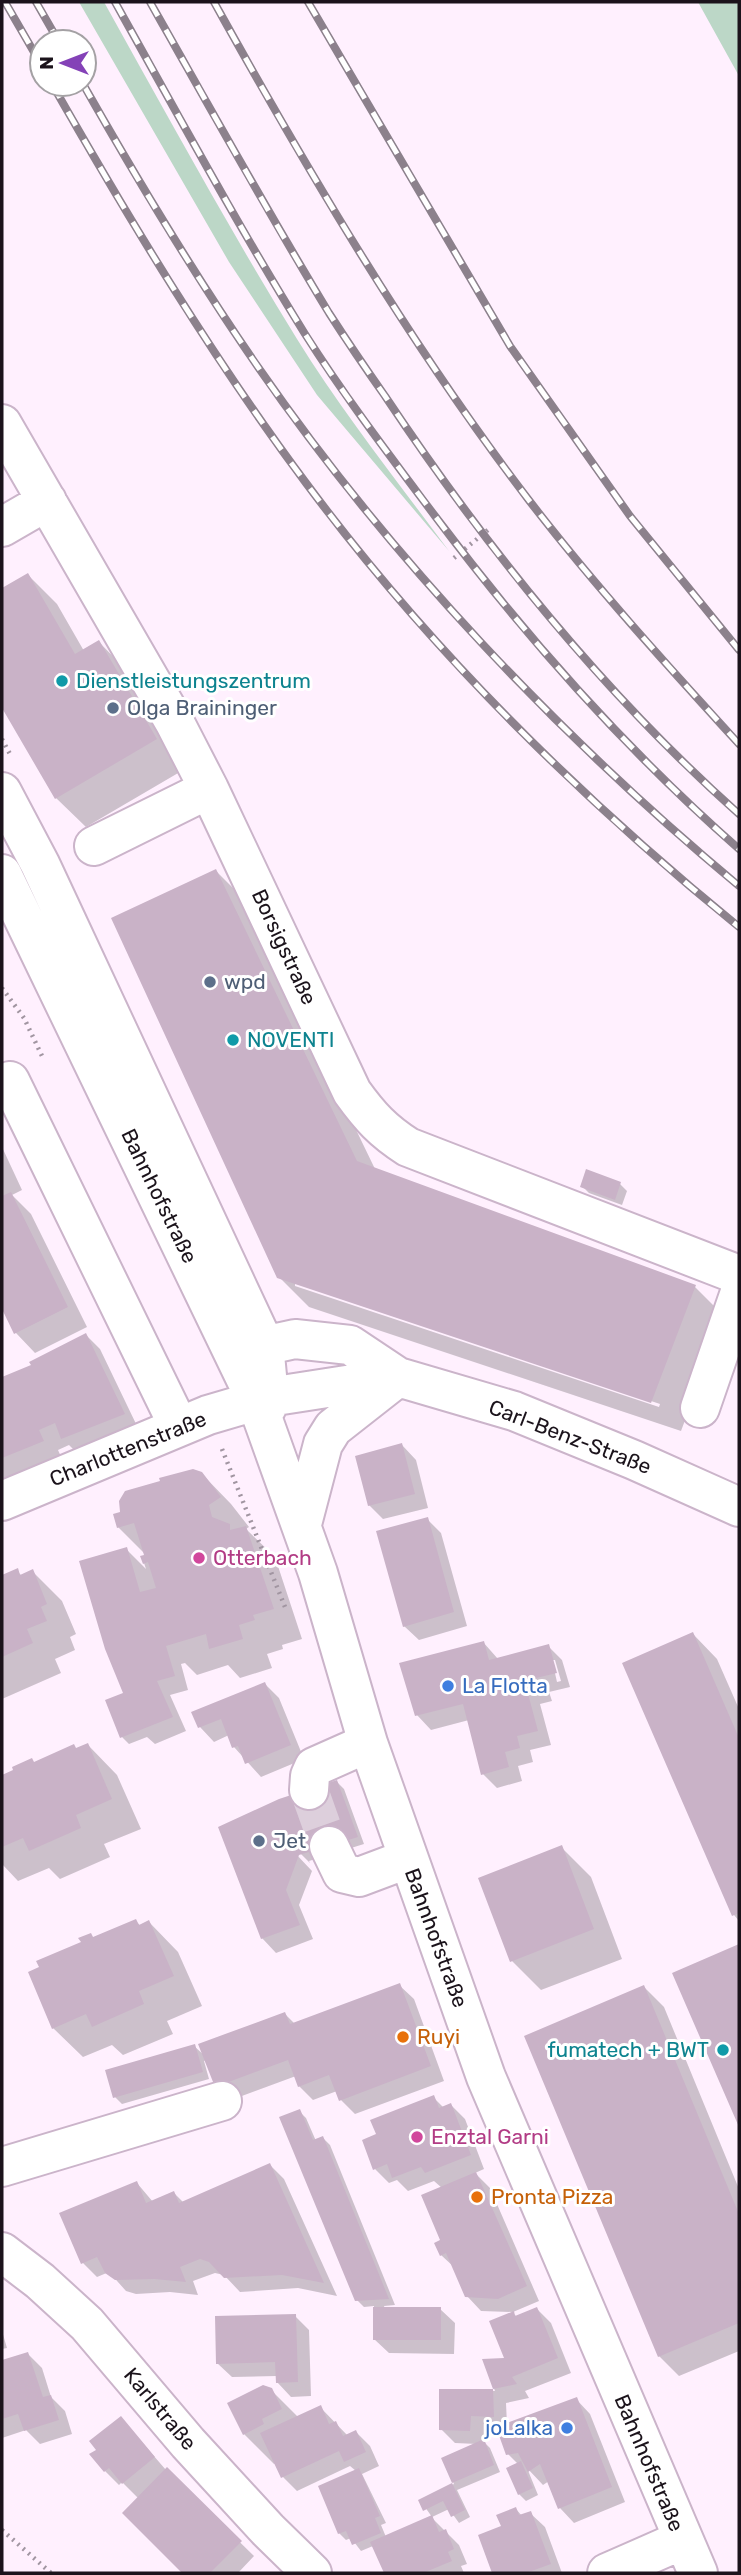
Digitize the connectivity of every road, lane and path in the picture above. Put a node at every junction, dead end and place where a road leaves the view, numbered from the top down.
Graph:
1 (2, 424) edge
2 (47, 501) junction
3 (2, 527) edge
4 (489, 529) dead end
5 (454, 558) dead end
6 (209, 789) junction
7 (2, 792) edge
8 (94, 846) dead end
9 (6, 890) edge
10 (10, 1081) dead end
11 (739, 1275) edge
12 (739, 1295) edge
13 (250, 1348) junction
14 (398, 1377) junction
15 (263, 1405) junction
16 (700, 1408) dead end
17 (179, 1427) junction
18 (2, 1501) edge
19 (739, 1507) edge
20 (302, 1524) junction
21 (368, 1743) junction
22 (309, 1790) dead end
23 (329, 1846) tunnel mouth
24 (407, 1859) junction
25 (222, 2101) dead end
26 (2, 2167) edge
27 (2, 2252) edge
28 (2, 2530) edge
29 (690, 2557) edge
30 (51, 2573) edge
31 (312, 2573) edge
32 (607, 2573) edge

1 - 2 street, Borsigstraße
2 - 3 street
2 - 6 street, Borsigstraße
4 - 5 path
6 - 8 street
6 - 11 street, Borsigstraße
7 - 13 street
9 - 13 street, Bahnhofstraße
10 - 17 street
12 - 16 street
13 - 14 street, Carl-Benz-Straße
13 - 15 street, Bahnhofstraße
14 - 15 street, Carl-Benz-Straße
14 - 19 street, Carl-Benz-Straße
14 - 20 street
15 - 17 street, Charlottenstraße
15 - 20 street, Bahnhofstraße
17 - 18 street, Charlottenstraße
20 - 21 street, Bahnhofstraße
21 - 22 street
21 - 24 street, Bahnhofstraße
23 - 24 street
24 - 29 street, Bahnhofstraße
25 - 26 street
27 - 31 street, Karlstraße
28 - 30 path
29 - 32 street

